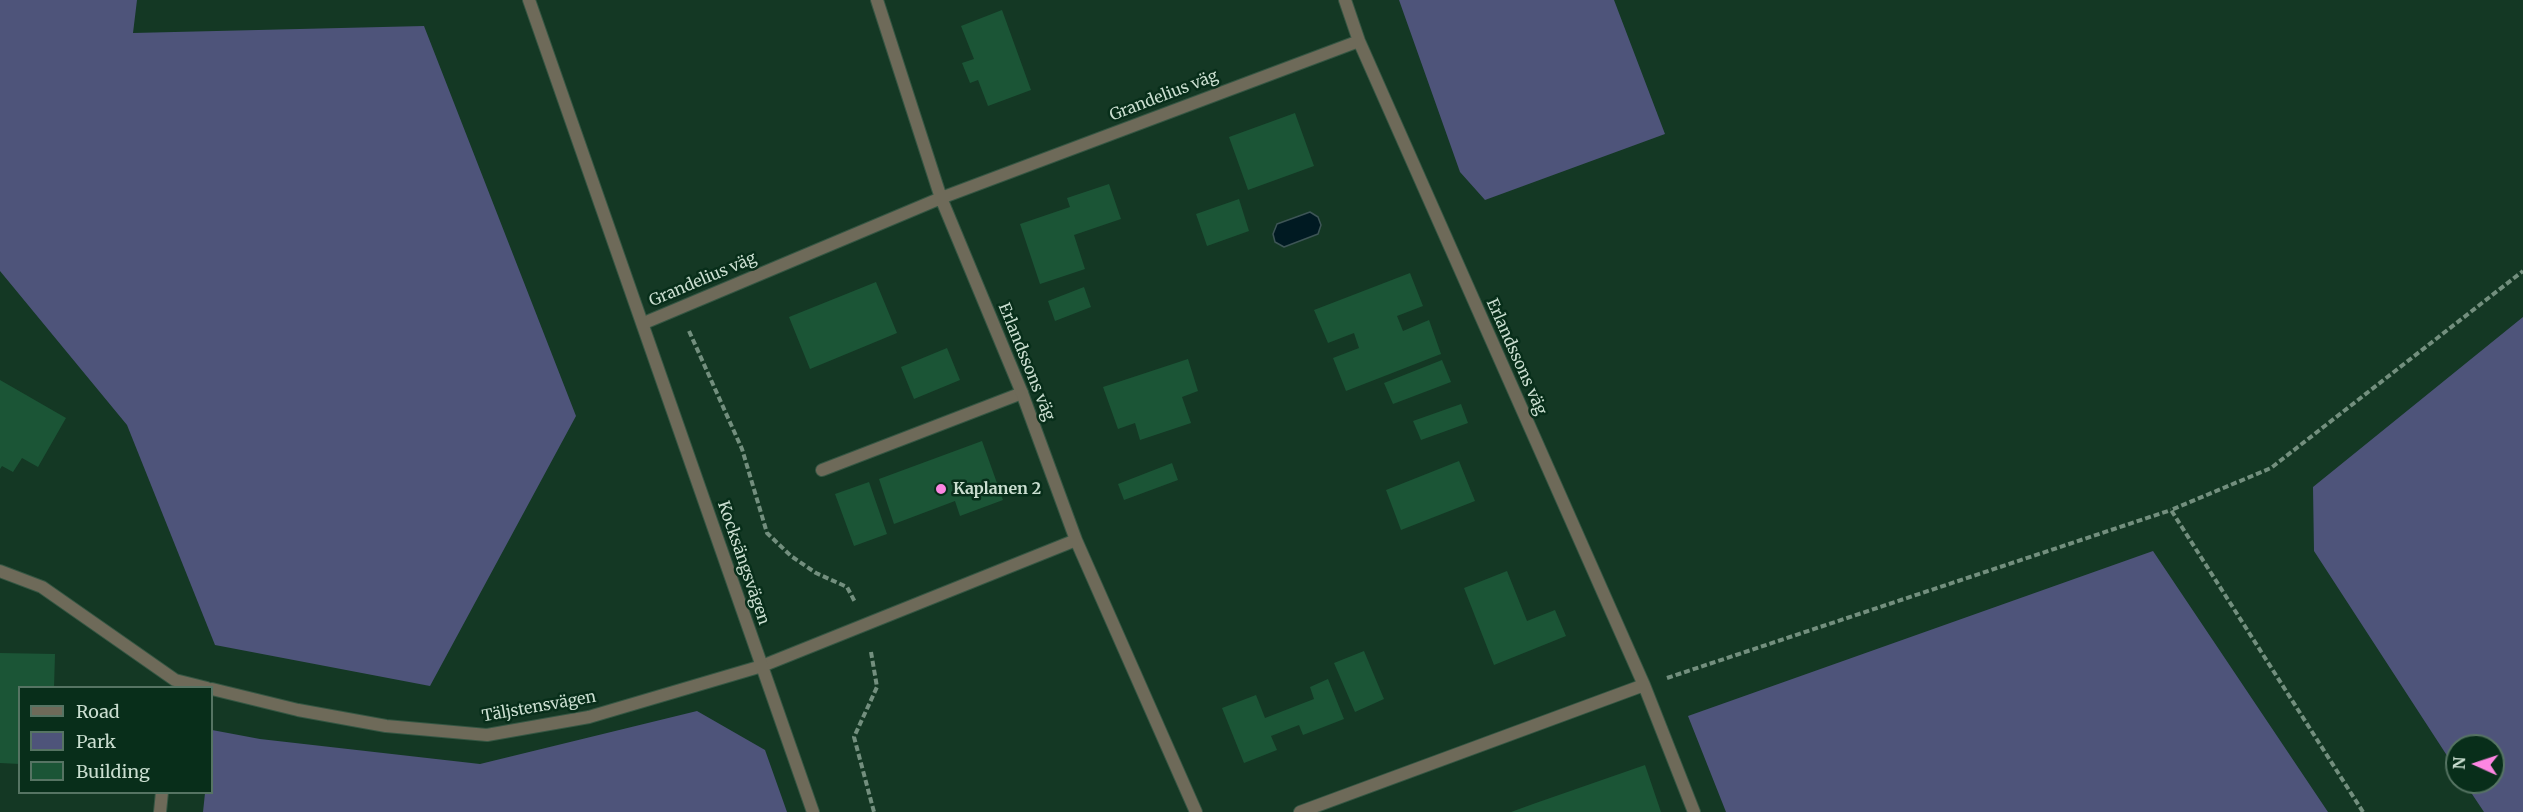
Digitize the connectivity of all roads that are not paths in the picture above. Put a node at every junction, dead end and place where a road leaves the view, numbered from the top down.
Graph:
1 (529, 0) edge
2 (877, 0) edge
3 (1345, 0) edge
4 (1359, 41) junction
5 (941, 198) junction
6 (644, 323) junction
7 (1022, 393) junction
8 (822, 470) dead end
9 (1076, 540) junction
10 (0, 571) edge
11 (762, 666) junction
12 (175, 684) edge
13 (1644, 685) junction
14 (196, 686) edge
15 (213, 689) edge
16 (162, 794) edge
17 (160, 812) edge
18 (813, 812) edge
19 (1196, 812) edge
20 (1300, 812) edge
21 (1694, 812) edge

1 - 6 street, Kocksängsvägen
2 - 5 street
3 - 4 street
4 - 5 street, Grandelius väg
4 - 13 street, Erlandssons väg
5 - 6 street, Grandelius väg
5 - 7 street, Erlandssons väg
6 - 11 street, Kocksängsvägen
7 - 8 street
7 - 9 street, Erlandssons väg
9 - 11 street
9 - 19 street, Erlandssons väg
10 - 12 street
11 - 15 street, Täljstensvägen
11 - 18 street, Kocksängsvägen
12 - 14 street
13 - 20 street
13 - 21 street, Erlandssons väg
16 - 17 street

